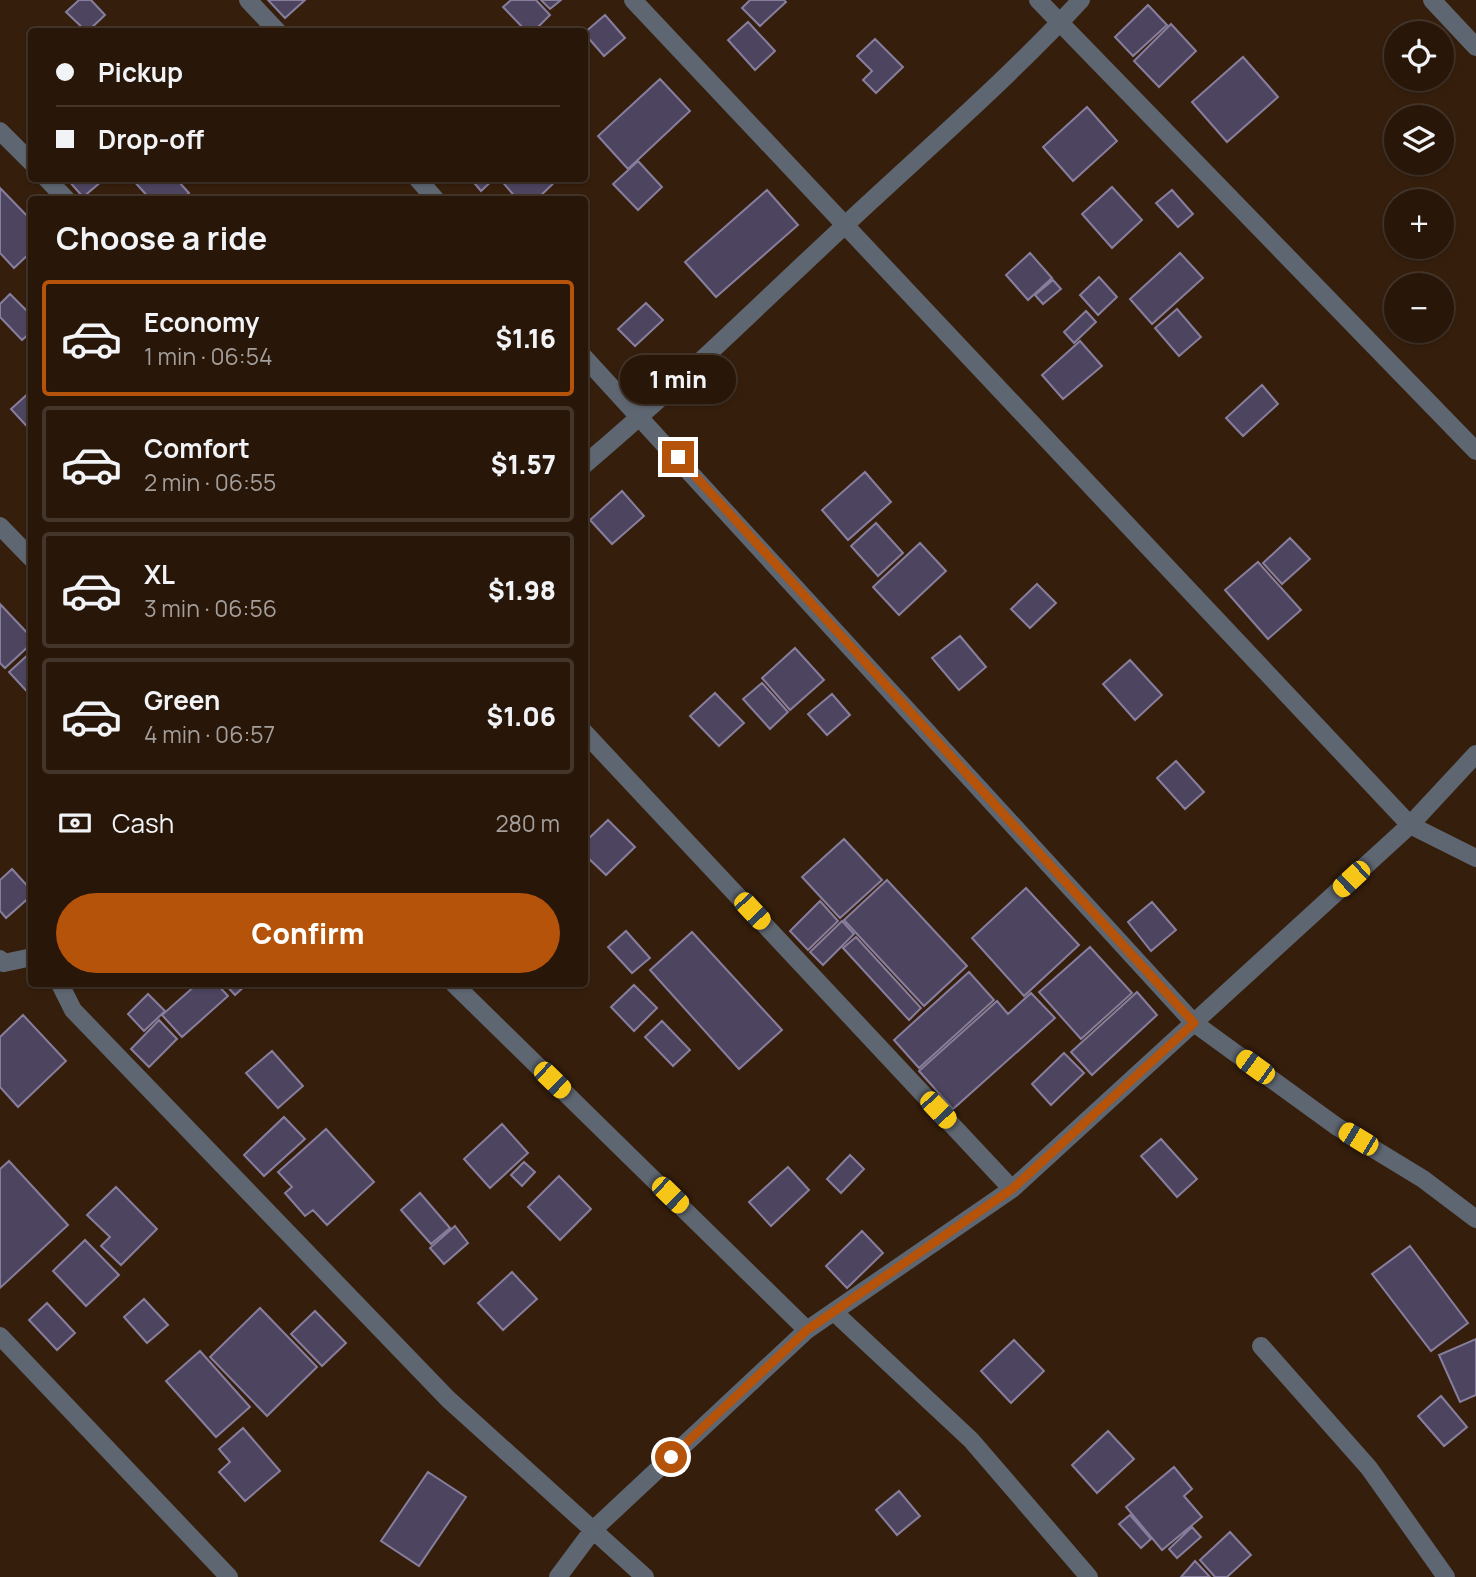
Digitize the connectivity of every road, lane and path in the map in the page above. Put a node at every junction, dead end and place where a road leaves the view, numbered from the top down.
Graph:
1 (248, 0) edge
2 (633, 0) edge
3 (1038, 0) edge
4 (1081, 0) edge
5 (1432, 0) edge
6 (1060, 23) junction
7 (274, 28) edge
8 (1476, 47) edge
9 (0, 131) edge
10 (28, 159) edge
11 (50, 182) edge
12 (420, 182) edge
13 (63, 196) edge
14 (432, 196) edge
15 (844, 226) junction
16 (588, 361) edge
17 (641, 417) junction
18 (1476, 451) edge
19 (588, 462) edge
20 (0, 526) edge
21 (28, 555) edge
22 (588, 736) edge
23 (1476, 754) edge
24 (1410, 825) junction
25 (1476, 858) edge
26 (28, 958) edge
27 (1, 963) edge
28 (62, 987) edge
29 (457, 987) edge
30 (1194, 1023) junction
31 (1012, 1189) junction
32 (1476, 1219) edge
33 (834, 1312) junction
34 (807, 1330) junction
35 (0, 1336) edge
36 (1261, 1346) dead end
37 (593, 1530) junction
38 (229, 1577) edge
39 (558, 1577) edge
40 (645, 1577) edge
41 (1089, 1577) edge
42 (1446, 1577) edge

1 - 7 street
2 - 15 street
3 - 6 street
4 - 6 street
5 - 8 street
6 - 15 street
6 - 18 street
9 - 10 street
11 - 13 street
12 - 14 street
15 - 17 street
15 - 24 street
16 - 17 street
17 - 19 street
17 - 30 street
20 - 21 street
22 - 31 street
23 - 24 street
24 - 25 street
24 - 30 street
26 - 27 street
28 - 37 street
29 - 34 street
30 - 31 street
30 - 32 street
31 - 33 street
33 - 34 street
33 - 41 street
34 - 37 street
35 - 38 street
36 - 42 street
37 - 39 street
37 - 40 street

